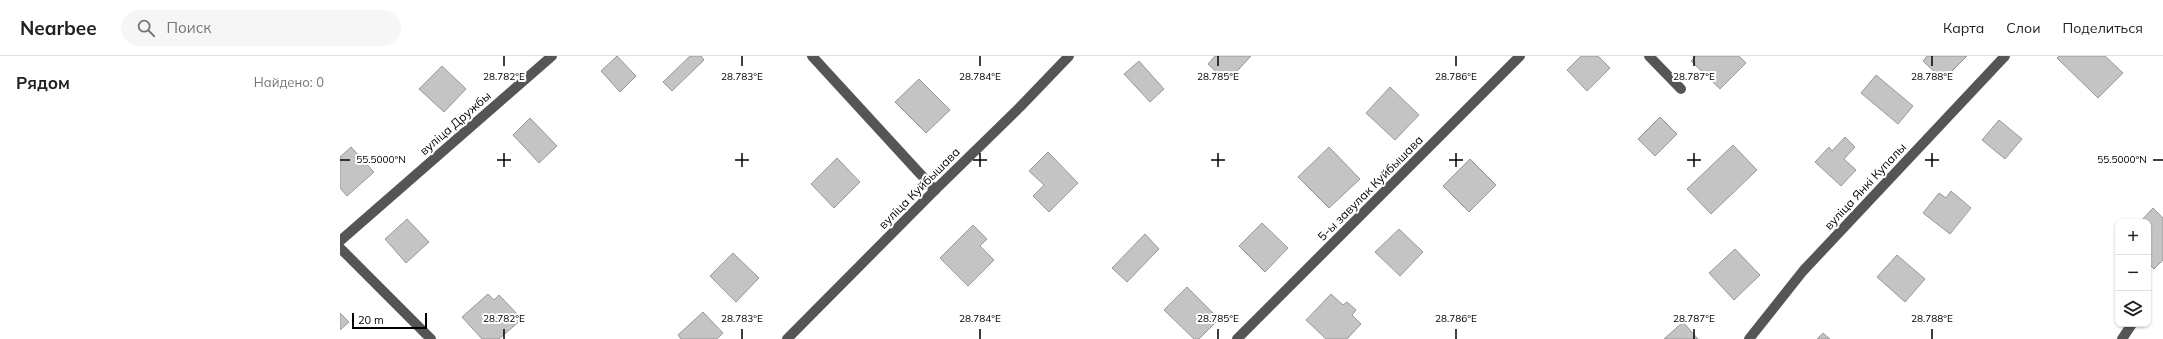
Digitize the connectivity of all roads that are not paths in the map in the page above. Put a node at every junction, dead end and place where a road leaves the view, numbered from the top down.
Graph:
1 (552, 56) edge
2 (812, 56) edge
3 (1069, 56) edge
4 (1520, 56) edge
5 (1649, 56) edge
6 (2005, 56) edge
7 (1681, 89) dead end
8 (935, 190) junction
9 (340, 241) edge
10 (340, 248) edge
11 (2130, 327) edge
12 (431, 339) edge
13 (787, 339) edge
14 (1238, 339) edge
15 (1749, 339) edge
16 (2122, 339) edge

1 - 9 street, вуліца Дружбы
2 - 8 street
3 - 8 street, вуліца Куйбышава
4 - 14 street, 5-ы завулак Куйбышава
5 - 7 street
6 - 15 street, вуліца Янкі Купалы
8 - 13 street, вуліца Куйбышава
10 - 12 street
11 - 16 street

